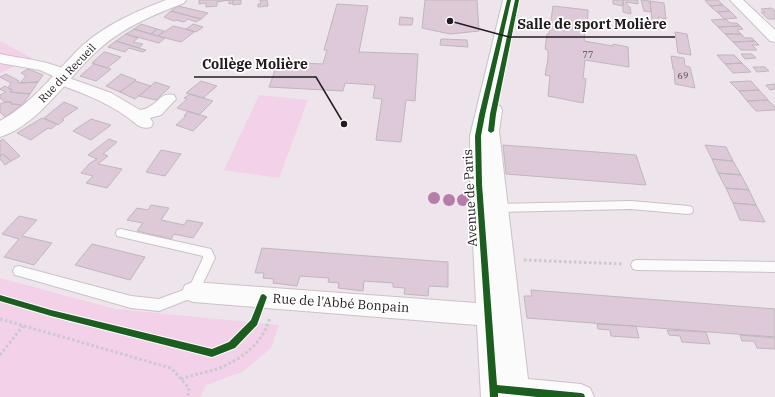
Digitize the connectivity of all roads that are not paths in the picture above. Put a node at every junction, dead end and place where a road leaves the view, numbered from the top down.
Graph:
1 (179, 0) edge
2 (508, 0) edge
3 (516, 0) edge
4 (736, 0) edge
5 (775, 38) edge
6 (0, 58) edge
7 (62, 78) junction
8 (168, 99) dead end
9 (0, 130) edge
10 (499, 208) junction
11 (688, 210) dead end
12 (121, 233) dead end
13 (637, 265) road end
14 (775, 267) edge
15 (19, 271) dead end
16 (194, 292) junction
17 (488, 315) junction
18 (505, 393) edge
19 (581, 397) edge

1 - 7 street, Rue du Recueil
2 - 17 street, Avenue de Paris
3 - 10 street, Avenue de Paris
4 - 5 street
6 - 7 street
7 - 8 street
7 - 9 street, Rue du Recueil
10 - 11 lane
10 - 18 street, Avenue de Paris
12 - 16 lane
13 - 14 lane
15 - 16 lane
16 - 17 street, Rue de l'Abbé Bonpain
17 - 18 street, Avenue de Paris
18 - 19 street

